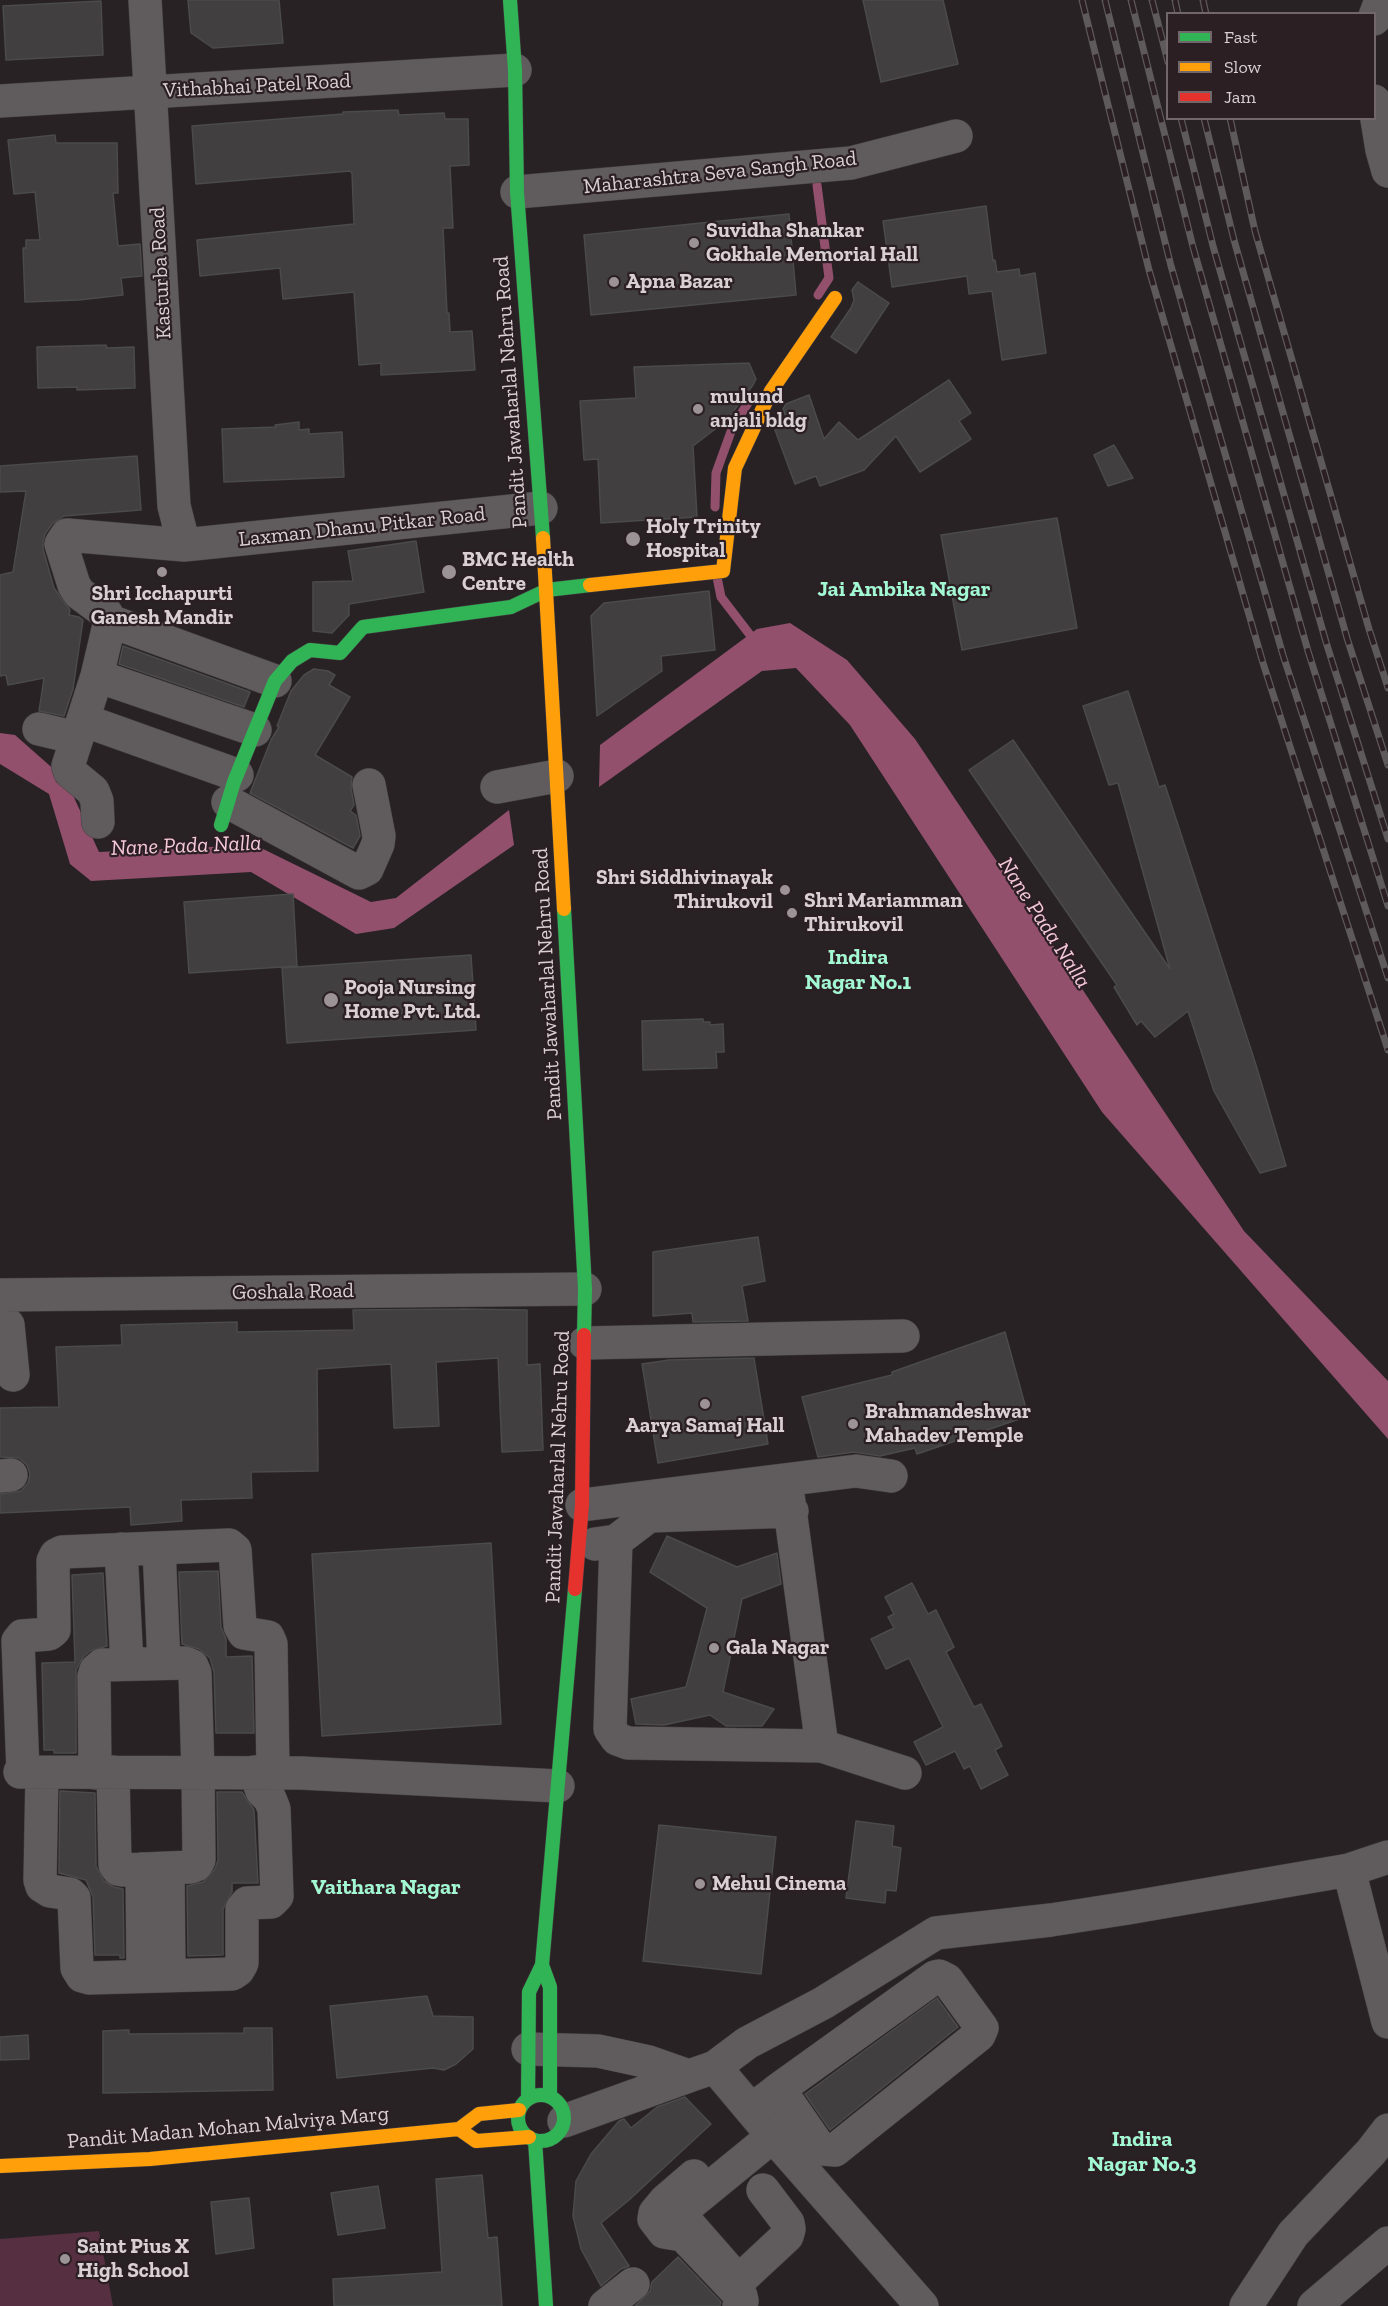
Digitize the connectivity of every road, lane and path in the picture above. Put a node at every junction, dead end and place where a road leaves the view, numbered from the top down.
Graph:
1 (145, 0) edge
2 (510, 0) edge
3 (515, 70) junction
4 (150, 92) junction
5 (0, 101) edge
6 (1376, 113) edge
7 (956, 136) dead end
8 (1388, 171) edge
9 (517, 192) junction
10 (835, 298) dead end
11 (541, 508) junction
12 (184, 545) junction
13 (547, 590) junction
14 (110, 621) junction
15 (97, 676) junction
16 (275, 681) junction
17 (39, 729) dead end
18 (80, 729) junction
19 (255, 730) junction
20 (557, 776) junction
21 (369, 785) dead end
22 (497, 787) dead end
23 (229, 801) junction
24 (98, 822) dead end
25 (585, 1289) junction
26 (0, 1295) edge
27 (0, 1321) edge
28 (903, 1336) dead end
29 (585, 1343) junction
30 (7, 1389) edge
31 (891, 1476) dead end
32 (789, 1496) junction
33 (582, 1505) junction
34 (616, 1540) junction
35 (579, 1547) junction
36 (159, 1548) junction
37 (121, 1549) junction
38 (164, 1663) junction
39 (127, 1664) junction
40 (612, 1669) junction
41 (568, 1670) junction
42 (822, 1746) junction
43 (22, 1772) edge
44 (104, 1772) junction
45 (198, 1772) junction
46 (264, 1772) junction
47 (905, 1773) dead end
48 (558, 1786) junction
49 (1388, 1857) edge
50 (155, 1869) junction
51 (1349, 1870) junction
52 (542, 1965) junction
53 (156, 1975) junction
54 (1388, 2022) edge
55 (539, 2048) junction
56 (702, 2072) junction
57 (779, 2089) junction
58 (528, 2098) junction
59 (557, 2109) junction
60 (519, 2110) junction
61 (760, 2122) junction
62 (459, 2128) junction
63 (1388, 2130) edge
64 (532, 2139) junction
65 (0, 2166) edge
66 (763, 2190) dead end
67 (1388, 2243) edge
68 (633, 2284) dead end
69 (546, 2306) edge
70 (604, 2306) edge
71 (739, 2306) edge
72 (922, 2306) edge
73 (1246, 2306) edge
74 (1314, 2306) edge

1 - 4 street, Kasturba Road
2 - 3 street, Pandit Jawaharlal Nehru Road
3 - 4 street, Vithabhai Patel Road
3 - 9 street, Pandit Jawaharlal Nehru Road
4 - 5 street, Vithabhai Patel Road
4 - 12 street, Kasturba Road
6 - 8 street
7 - 9 street, Maharashtra Seva Sangh Road
9 - 11 street, Pandit Jawaharlal Nehru Road
10 - 13 street
11 - 12 street, Laxman Dhanu Pitkar Road
11 - 13 street, Pandit Jawaharlal Nehru Road
12 - 14 street, Laxman Dhanu Pitkar Road
13 - 16 street
13 - 20 street, Pandit Jawaharlal Nehru Road
14 - 15 street
14 - 16 street
15 - 18 street
15 - 19 street
16 - 19 street
17 - 18 street
18 - 23 street
18 - 24 street
19 - 23 street
20 - 22 street
20 - 25 street, Pandit Jawaharlal Nehru Road
21 - 23 street
25 - 26 street, Goshala Road
25 - 29 street, Pandit Jawaharlal Nehru Road
27 - 30 street
28 - 29 street
29 - 33 street, Pandit Jawaharlal Nehru Road
31 - 32 street
32 - 33 street
32 - 34 street
32 - 42 street
33 - 35 street, Pandit Jawaharlal Nehru Road
34 - 35 street
34 - 40 street
35 - 41 street, Pandit Jawaharlal Nehru Road
36 - 37 street
36 - 38 street
36 - 46 street
37 - 39 street
37 - 43 street
38 - 39 street
38 - 45 street
39 - 44 street
40 - 41 street
40 - 42 street
41 - 48 street, Pandit Jawaharlal Nehru Road
42 - 47 street
43 - 44 street
43 - 53 street
44 - 45 street
44 - 50 street
45 - 46 street
45 - 50 street
46 - 48 street
46 - 53 street
48 - 52 street, Pandit Jawaharlal Nehru Road
49 - 51 street
50 - 53 street
51 - 54 street
51 - 56 street
52 - 55 street
52 - 55 street
55 - 56 street
55 - 58 street
55 - 59 street
56 - 59 street
56 - 61 street
57 - 57 street
57 - 61 street
58 - 59 street
58 - 60 street
59 - 64 street
60 - 62 street
60 - 64 street
61 - 66 street
61 - 71 street
61 - 72 street
62 - 64 street
62 - 65 street, Pandit Madan Mohan Malviya Marg
63 - 73 street
64 - 69 street
67 - 74 street
68 - 70 street

